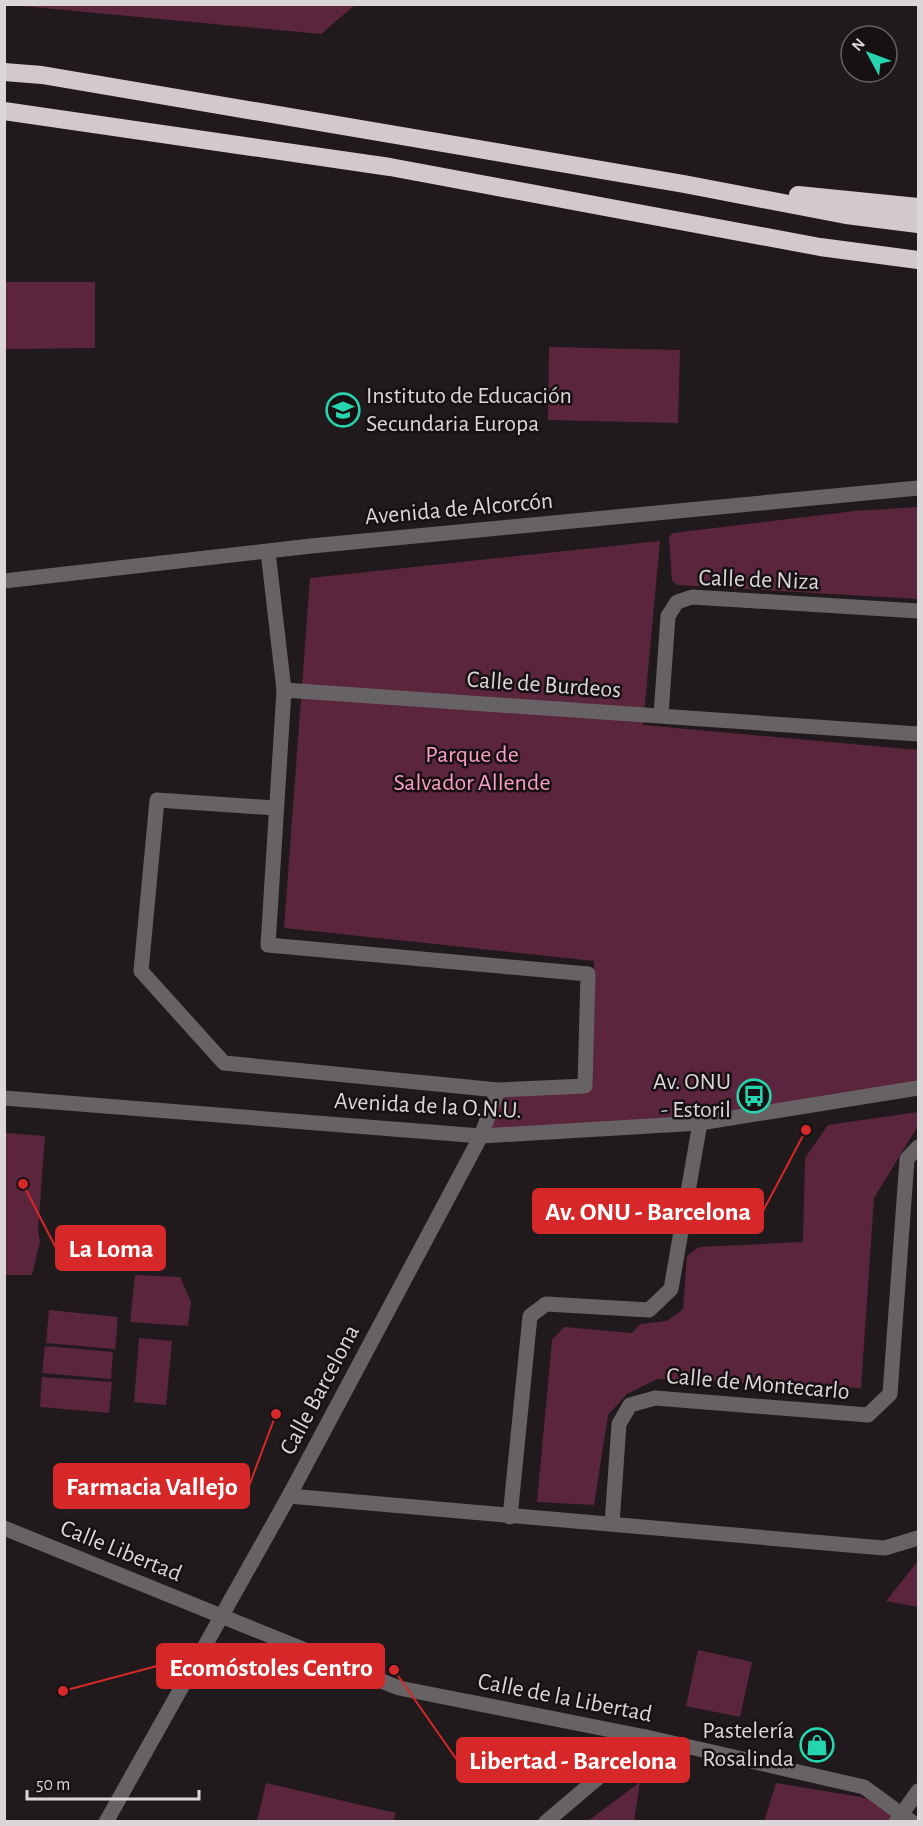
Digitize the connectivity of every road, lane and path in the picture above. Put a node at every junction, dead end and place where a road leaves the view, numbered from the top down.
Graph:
1 (4, 72) edge
2 (4, 111) edge
3 (684, 184) junction
4 (918, 207) edge
5 (918, 225) edge
6 (859, 253) junction
7 (918, 260) edge
8 (918, 270) edge
9 (918, 489) edge
10 (268, 552) junction
11 (4, 581) edge
12 (918, 611) edge
13 (284, 690) junction
14 (661, 715) junction
15 (918, 734) edge
16 (276, 808) junction
17 (918, 1088) edge
18 (498, 1090) junction
19 (4, 1098) edge
20 (700, 1123) junction
21 (482, 1136) junction
22 (918, 1147) edge
23 (289, 1496) junction
24 (510, 1517) junction
25 (612, 1524) junction
26 (4, 1528) edge
27 (918, 1538) edge
28 (221, 1616) junction
29 (646, 1737) junction
30 (918, 1791) edge
31 (904, 1818) edge
32 (106, 1821) edge
33 (546, 1821) edge

1 - 3 highway
2 - 6 highway
3 - 4 highway
3 - 5 highway
6 - 7 highway
6 - 8 highway
9 - 10 street, Avenida de Alcorcón
10 - 11 street, Avenida de Alcorcón
10 - 13 street
12 - 14 street, Calle de Niza
13 - 14 street, Calle de Burdeos
13 - 16 street
14 - 15 street, Calle de Burdeos
16 - 18 street
16 - 18 street
17 - 20 street, Avenida de la O.N.U.
18 - 21 street
19 - 21 street, Avenida de la O.N.U.
20 - 21 street, Avenida de la O.N.U.
20 - 24 street
21 - 23 street, Calle Barcelona
22 - 25 street, Calle de Montecarlo
23 - 24 street
23 - 28 street, Calle Barcelona
24 - 25 street
25 - 27 street
26 - 28 street, Calle Libertad
28 - 29 street, Calle de la Libertad
28 - 32 street, Calle Barcelona
29 - 31 street, Calle de la Libertad
29 - 33 street
30 - 31 street

